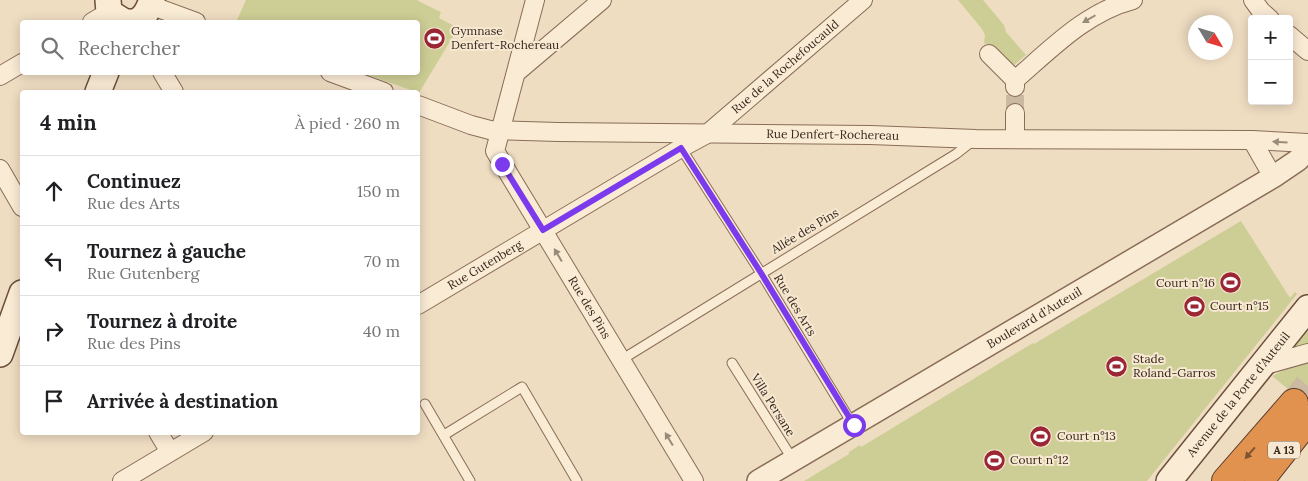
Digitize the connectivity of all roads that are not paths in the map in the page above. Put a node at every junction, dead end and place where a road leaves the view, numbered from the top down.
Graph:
1 (535, 0) edge
2 (602, 0) edge
3 (864, 0) edge
4 (1133, 0) edge
5 (1253, 0) edge
6 (146, 9) edge
7 (1265, 15) edge
8 (188, 20) edge
9 (529, 26) junction
10 (556, 38) junction
11 (1293, 38) edge
12 (1308, 51) edge
13 (989, 54) dead end
14 (20, 64) edge
15 (517, 72) junction
16 (105, 75) edge
17 (164, 75) edge
18 (338, 75) edge
19 (0, 76) edge
20 (99, 90) edge
21 (173, 90) edge
22 (379, 90) edge
23 (420, 106) edge
24 (1015, 113) tunnel mouth
25 (501, 130) junction
26 (707, 134) junction
27 (1015, 138) junction
28 (976, 139) junction
29 (1252, 140) junction
30 (681, 148) junction
31 (1305, 153) edge
32 (0, 169) edge
33 (1273, 177) junction
34 (20, 204) edge
35 (543, 230) junction
36 (761, 273) junction
37 (20, 299) edge
38 (420, 304) edge
39 (1308, 308) edge
40 (1308, 353) edge
41 (0, 354) edge
42 (621, 360) junction
43 (732, 363) dead end
44 (1262, 366) junction
45 (425, 404) dead end
46 (1301, 411) edge
47 (854, 425) junction
48 (160, 435) edge
49 (199, 435) edge
50 (444, 435) junction
51 (170, 452) junction
52 (793, 460) junction
53 (122, 481) edge
54 (470, 481) edge
55 (577, 481) edge
56 (694, 481) edge
57 (758, 481) edge
58 (1169, 481) edge
59 (1226, 481) edge
60 (1259, 481) edge

1 - 9 street, Rue des Pins
2 - 10 street
3 - 26 street, Rue de la Rochefoucauld
4 -> 13 street
5 - 7 street
6 - 8 street
9 - 10 street
9 - 15 street, Rue des Pins
10 - 15 street
11 - 12 street
14 - 19 street
15 - 25 street, Rue des Pins
16 - 20 main road
17 - 21 street
18 - 22 street
23 - 25 street, Rue Denfert-Rochereau
24 - 27 street
25 - 26 street, Rue Denfert-Rochereau
25 - 35 street, Rue des Pins
26 - 28 street, Rue Denfert-Rochereau
26 - 30 street, Rue Gutenberg
27 - 28 street, Rue Denfert-Rochereau
27 - 29 street, Rue Denfert-Rochereau
28 - 36 lane, Allée des Pins
31 -> 29 street, Rue Denfert-Rochereau
29 - 33 street
30 - 35 street, Rue Gutenberg
30 - 36 lane, Rue des Arts
31 - 33 street, Boulevard d'Auteuil
32 - 34 street
33 - 47 street, Boulevard d'Auteuil
35 - 38 street, Rue Gutenberg
42 -> 35 street, Rue des Pins
36 - 42 lane, Allée des Pins
36 - 47 lane, Rue des Arts
37 - 41 main road
39 - 44 main road, Avenue de la Porte d'Auteuil
40 - 44 street
56 -> 42 street, Rue des Pins
43 - 52 lane, Villa Persane
44 - 58 main road, Avenue de la Porte d'Auteuil
45 - 50 lane
46 -> 59 highway
46 - 60 highway, A 13
47 - 52 street, Boulevard d'Auteuil
48 - 51 street
49 - 51 street
50 - 54 lane
50 - 55 lane
51 - 53 street
52 - 57 street, Boulevard d'Auteuil

